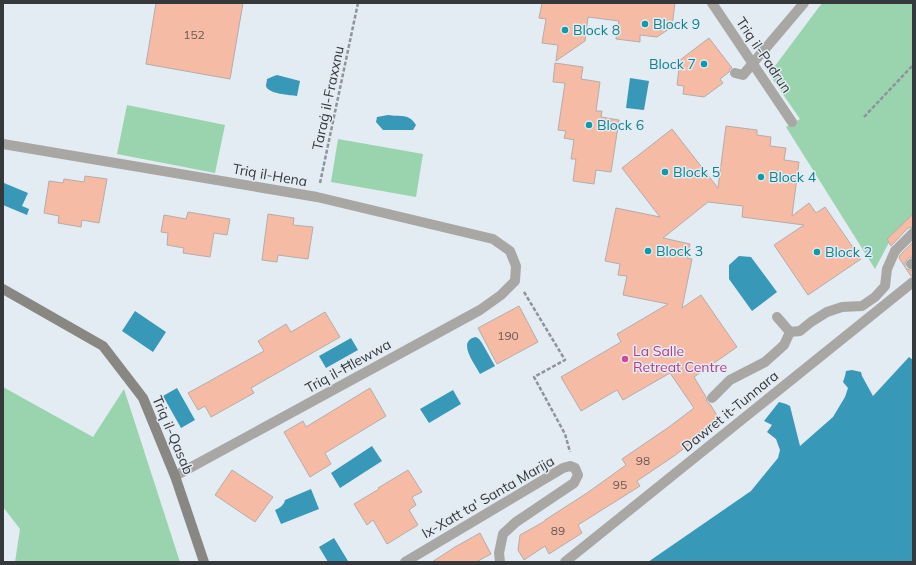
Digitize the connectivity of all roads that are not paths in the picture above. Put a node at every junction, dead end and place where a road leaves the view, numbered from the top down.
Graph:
1 (712, 3) edge
2 (804, 3) edge
3 (753, 63) junction
4 (735, 73) dead end
5 (792, 122) dead end
6 (3, 144) edge
7 (913, 234) edge
8 (515, 281) joint
9 (913, 282) edge
10 (3, 289) edge
11 (777, 317) dead end
12 (790, 332) junction
13 (712, 398) dead end
14 (175, 476) junction
15 (204, 562) edge
16 (405, 562) edge
17 (500, 562) edge
18 (565, 562) edge

1 - 3 street, Triq il-Padrun
2 - 3 street
3 - 4 street
3 - 5 street, Triq il-Padrun
6 - 8 street, Triq il-Hena
7 - 12 street
8 - 14 street, Triq il-Ħlewwa
9 - 18 street, Dawret it-Tunnara
10 - 14 street, Triq il-Qasab
11 - 12 street
12 - 13 street
14 - 15 street, Triq il-Qasab
16 - 17 street, Ix-Xatt ta' Santa Marija

